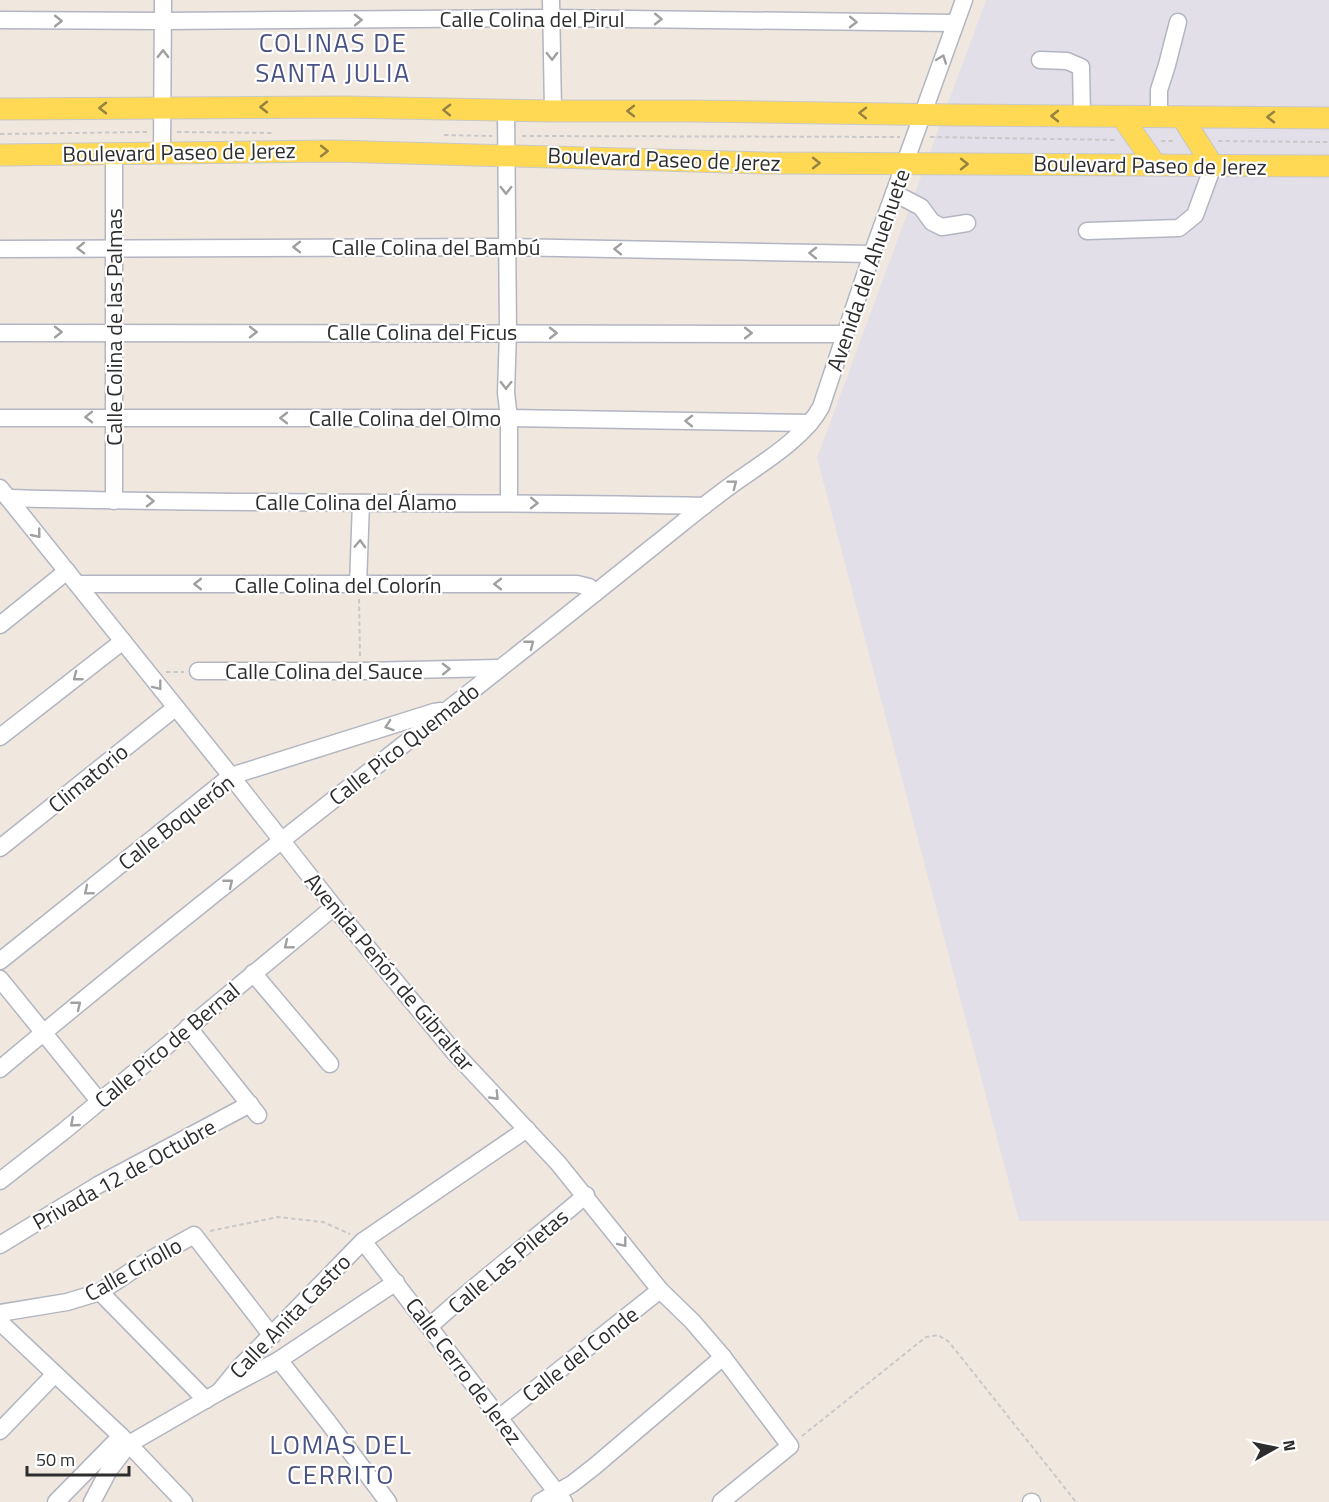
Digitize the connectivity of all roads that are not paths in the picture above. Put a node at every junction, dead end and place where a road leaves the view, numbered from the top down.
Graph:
1 (163, 0) edge
2 (552, 0) edge
3 (964, 0) edge
4 (551, 18) junction
5 (0, 21) edge
6 (163, 21) junction
7 (1178, 22) dead end
8 (955, 23) junction
9 (1040, 60) dead end
10 (162, 108) junction
11 (0, 109) edge
12 (506, 111) junction
13 (553, 111) junction
14 (922, 114) junction
15 (1082, 116) junction
16 (1122, 117) junction
17 (1159, 117) junction
18 (1182, 117) junction
19 (1326, 121) edge
20 (162, 142) junction
21 (506, 145) junction
22 (114, 153) junction
23 (0, 155) edge
24 (906, 164) junction
25 (1155, 164) junction
26 (1213, 166) junction
27 (1329, 166) edge
28 (894, 193) junction
29 (967, 223) dead end
30 (1087, 231) dead end
31 (113, 247) junction
32 (506, 247) junction
33 (0, 249) edge
34 (872, 254) junction
35 (115, 332) junction
36 (508, 332) junction
37 (0, 333) edge
38 (844, 334) junction
39 (115, 417) junction
40 (0, 418) edge
41 (509, 418) junction
42 (810, 423) junction
43 (4, 493) edge
44 (114, 501) junction
45 (509, 502) junction
46 (361, 503) junction
47 (704, 506) junction
48 (67, 570) junction
49 (78, 584) junction
50 (358, 585) junction
51 (595, 593) junction
52 (0, 625) edge
53 (123, 641) junction
54 (499, 668) junction
55 (198, 671) road end
56 (175, 708) junction
57 (445, 714) junction
58 (0, 737) edge
59 (231, 776) junction
60 (282, 840) junction
61 (0, 848) edge
62 (333, 908) junction
63 (0, 962) edge
64 (253, 973) junction
65 (0, 979) edge
66 (188, 1027) junction
67 (44, 1032) junction
68 (330, 1064) dead end
69 (0, 1069) edge
70 (99, 1101) junction
71 (527, 1129) junction
72 (0, 1181) edge
73 (586, 1196) junction
74 (363, 1241) junction
75 (0, 1245) edge
76 (396, 1282) junction
77 (660, 1290) junction
78 (100, 1292) junction
79 (0, 1313) edge
80 (0, 1322) edge
81 (430, 1326) junction
82 (272, 1336) junction
83 (723, 1357) junction
84 (279, 1360) junction
85 (55, 1374) junction
86 (212, 1396) junction
87 (499, 1418) junction
88 (0, 1431) edge
89 (125, 1440) junction
90 (561, 1497) edge
91 (56, 1502) edge
92 (92, 1502) edge
93 (184, 1502) edge
94 (388, 1502) edge
95 (540, 1502) edge
96 (721, 1502) edge

1 - 6 street
2 - 4 street
3 - 8 street, Avenida del Ahuehuete
6 -> 4 street, Calle Colina del Pirul
4 -> 8 street, Calle Colina del Pirul
4 -> 13 street
5 -> 6 street, Calle Colina del Pirul
10 -> 6 street
7 - 17 street
14 -> 8 street, Avenida del Ahuehuete
9 - 15 street
10 -> 11 main road, Boulevard Paseo de Jerez
12 -> 10 main road, Boulevard Paseo de Jerez
10 - 20 street
12 - 13 main road, Boulevard Paseo de Jerez
12 - 21 street
14 -> 13 main road, Boulevard Paseo de Jerez
15 -> 14 main road, Boulevard Paseo de Jerez
14 - 24 street, Avenida del Ahuehuete
15 - 16 main road, Boulevard Paseo de Jerez
16 - 17 main road, Boulevard Paseo de Jerez
16 - 25 main road
17 - 18 main road, Boulevard Paseo de Jerez
19 -> 18 main road, Boulevard Paseo de Jerez
18 - 26 main road
20 -> 21 main road, Boulevard Paseo de Jerez
20 - 22 main road, Boulevard Paseo de Jerez
21 -> 24 main road, Boulevard Paseo de Jerez
21 -> 32 street
22 - 23 main road, Boulevard Paseo de Jerez
22 - 31 street, Calle Colina de las Palmas
24 -> 25 main road, Boulevard Paseo de Jerez
24 - 28 street, Avenida del Ahuehuete
25 - 26 main road, Boulevard Paseo de Jerez
26 - 27 main road, Boulevard Paseo de Jerez
26 - 30 street
28 - 29 street
28 - 34 street, Avenida del Ahuehuete
32 -> 31 street, Calle Colina del Bambú
31 -> 33 street, Calle Colina del Bambú
31 - 35 street, Calle Colina de las Palmas
34 -> 32 street, Calle Colina del Bambú
32 - 36 street
34 - 38 street, Avenida del Ahuehuete
35 -> 36 street, Calle Colina del Ficus
37 -> 35 street, Calle Colina del Ficus
35 - 39 street, Calle Colina de las Palmas
36 -> 38 street, Calle Colina del Ficus
36 -> 41 street
38 - 42 street, Avenida del Ahuehuete
39 -> 40 street, Calle Colina del Olmo
41 -> 39 street, Calle Colina del Olmo
39 - 44 street, Calle Colina de las Palmas
42 -> 41 street, Calle Colina del Olmo
41 - 45 street
47 -> 42 street, Calle Pico Quemado
43 - 44 street, Calle Colina del Álamo
43 -> 48 street, Avenida Peñón de Gibraltar
44 -> 46 street, Calle Colina del Álamo
45 - 46 street, Calle Colina del Álamo
45 -> 47 street, Calle Colina del Álamo
50 -> 46 street
47 - 51 street, Calle Pico Quemado
48 - 49 street, Avenida Peñón de Gibraltar
48 - 52 street
50 -> 49 street, Calle Colina del Colorín
49 - 53 street, Avenida Peñón de Gibraltar
51 -> 50 street, Calle Colina del Colorín
54 -> 51 street, Calle Pico Quemado
53 -> 56 street, Avenida Peñón de Gibraltar
53 -> 58 street
55 -> 54 street, Calle Colina del Sauce
54 - 57 street, Calle Pico Quemado
56 - 59 street, Avenida Peñón de Gibraltar
56 - 61 street, Climatorio
57 -> 59 street, Calle Boquerón
57 - 60 street, Calle Pico Quemado
59 - 60 street, Avenida Peñón de Gibraltar
59 -> 63 street, Calle Boquerón
60 - 62 street, Avenida Peñón de Gibraltar
67 -> 60 street, Calle Pico Quemado
62 -> 64 street, Calle Pico de Bernal
62 -> 71 street, Avenida Peñón de Gibraltar
64 - 66 street, Calle Pico de Bernal
64 - 68 street
65 - 67 street
66 - 70 street, Calle Pico de Bernal
66 - 75 street, Privada 12 de Octubre
67 - 69 street, Calle Pico Quemado
67 - 70 street
70 -> 72 street, Calle Pico de Bernal
71 - 73 street, Avenida Peñón de Gibraltar
71 - 74 street, Calle Anita Castro
73 -> 77 street, Avenida Peñón de Gibraltar
73 - 81 street, Calle Las Piletas
74 - 76 street, Calle Cerro de Jerez
74 - 82 street, Calle Anita Castro
76 - 81 street, Calle Cerro de Jerez
76 - 84 street, Calle Anita Castro
77 - 83 street, Avenida Peñón de Gibraltar
77 - 87 street, Calle del Conde
78 - 79 street, Calle Criollo
78 - 82 street, Calle Criollo
78 - 86 street
80 - 85 street
81 - 87 street, Calle Cerro de Jerez
82 - 86 street, Calle Anita Castro
83 - 90 street
83 - 96 street, Avenida Peñón de Gibraltar
84 - 86 street, Calle Anita Castro
84 - 94 street
85 - 88 street
85 - 89 street
86 - 89 street, Calle Anita Castro
87 - 90 street, Calle Cerro de Jerez
89 - 91 street
89 - 92 street
89 - 93 street
90 - 95 street

